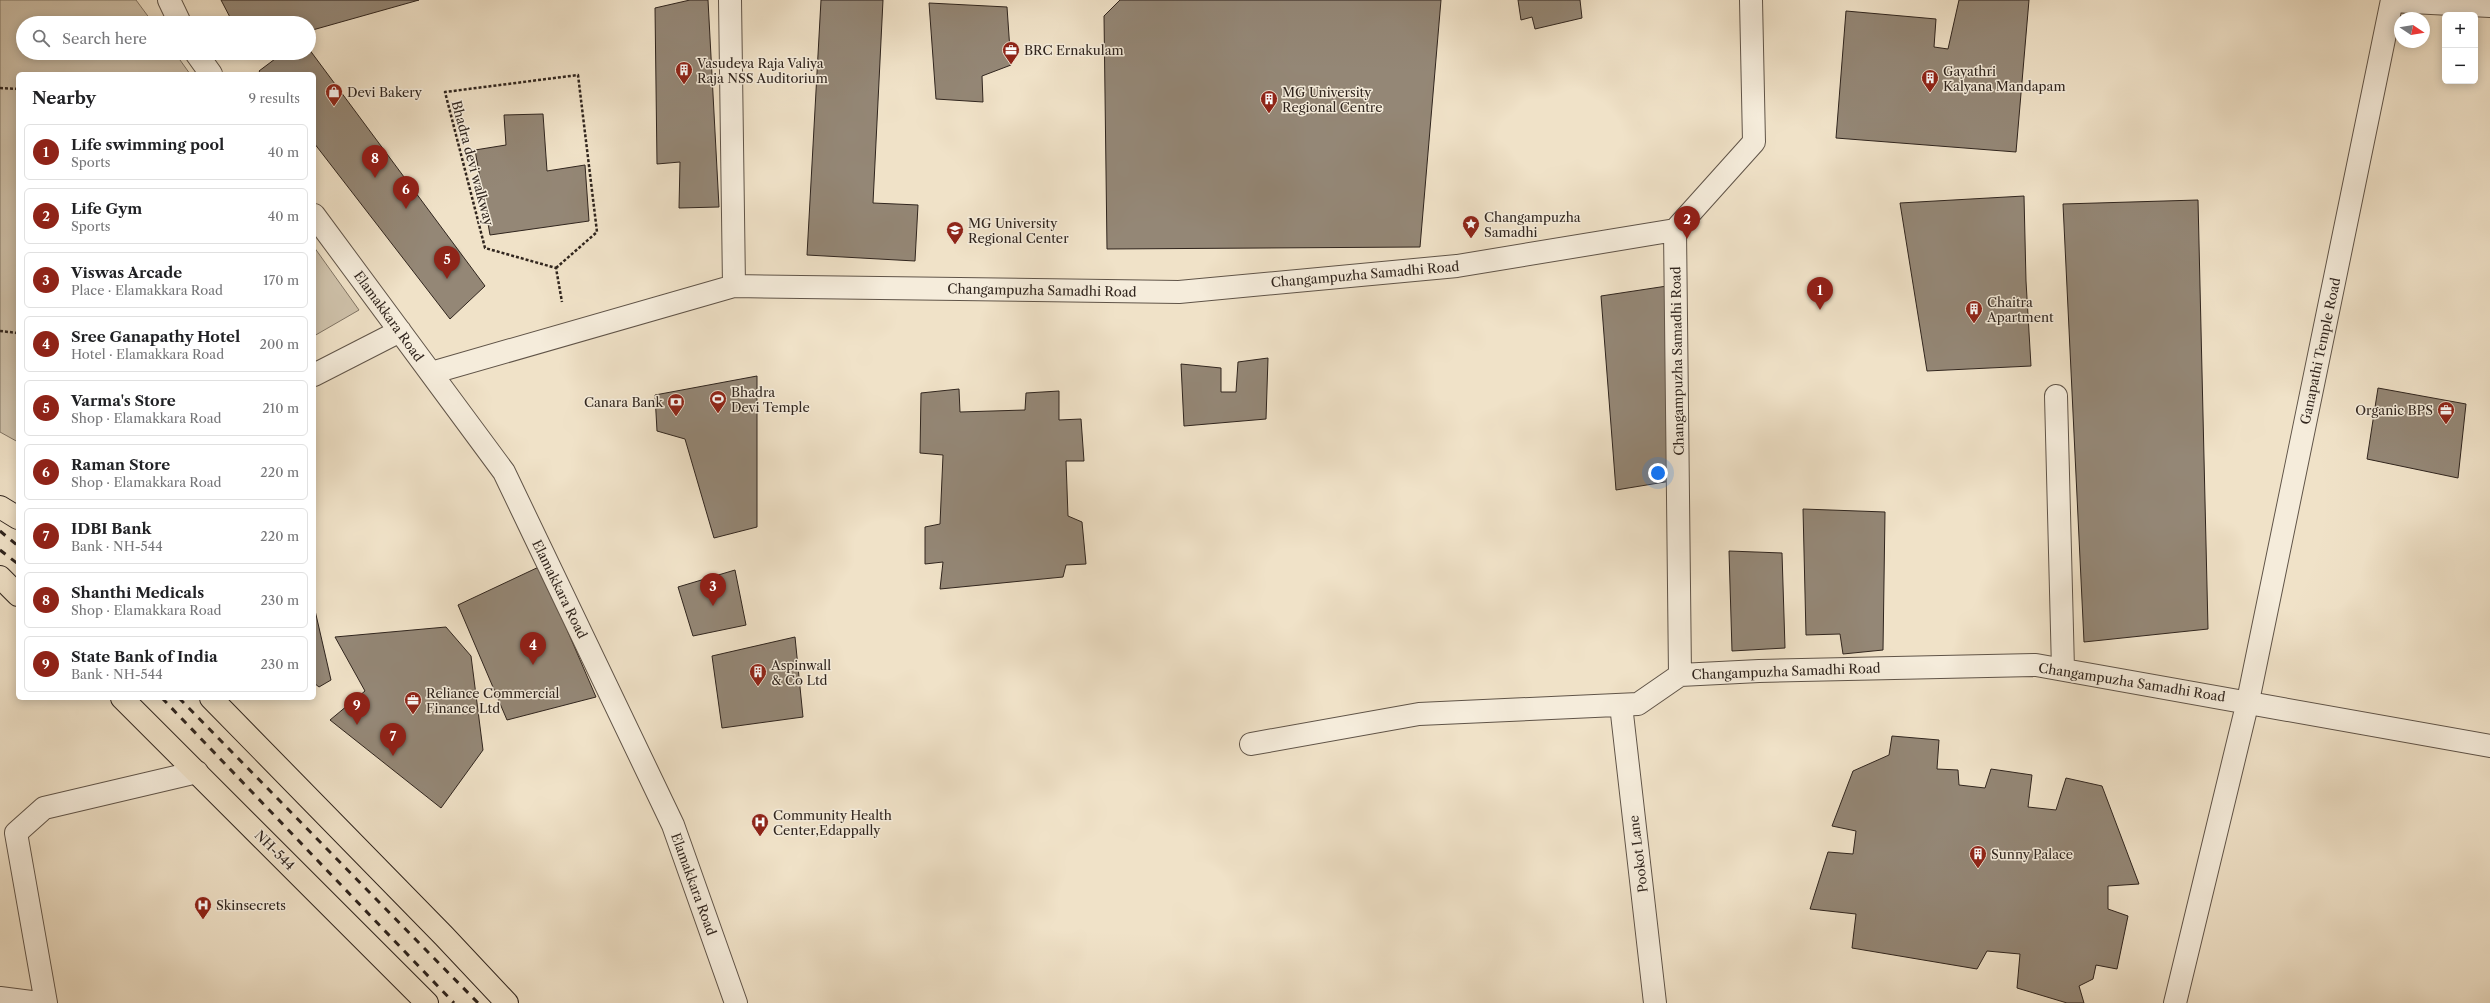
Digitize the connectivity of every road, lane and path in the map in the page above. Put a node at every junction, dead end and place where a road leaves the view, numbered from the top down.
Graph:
1 (169, 0) edge
2 (730, 0) edge
3 (1751, 0) edge
4 (2392, 0) edge
5 (2490, 6) edge
6 (177, 16) edge
7 (201, 60) edge
8 (210, 72) edge
9 (0, 88) edge
10 (16, 89) edge
11 (316, 217) edge
12 (1675, 230) junction
13 (556, 268) junction
14 (734, 286) junction
15 (0, 331) edge
16 (400, 331) junction
17 (16, 333) edge
18 (567, 334) junction
19 (431, 373) junction
20 (316, 374) edge
21 (2056, 396) dead end
22 (0, 507) edge
23 (16, 517) edge
24 (0, 577) edge
25 (16, 593) edge
26 (2063, 669) junction
27 (1680, 675) junction
28 (124, 700) edge
29 (213, 700) edge
30 (2248, 701) junction
31 (1620, 705) junction
32 (1251, 744) dead end
33 (2490, 746) edge
34 (197, 772) junction
35 (0, 998) edge
36 (39, 1003) edge
37 (46, 1003) edge
38 (427, 1003) edge
39 (506, 1003) edge
40 (736, 1003) edge
41 (1655, 1003) edge
42 (2175, 1003) edge

1 - 6 street
2 - 14 street
3 - 12 street
4 - 5 street
4 - 30 street, Ganapathi Temple Road
7 - 8 street
9 - 10 path
11 - 16 street, Elamakkara Road
12 - 14 street, Changampuzha Samadhi Road
12 - 27 street, Changampuzha Samadhi Road
13 - 13 path, Bhadra devi walkway
13 - 18 path
14 - 18 street, Changampuzha Samadhi Road
15 - 17 path
16 - 19 street, Elamakkara Road
16 - 20 street
18 - 19 street, Changampuzha Samadhi Road
19 - 40 street, Elamakkara Road
21 - 26 street
22 - 23 main road
24 - 25 main road
26 - 27 street, Changampuzha Samadhi Road
26 - 30 street, Changampuzha Samadhi Road
27 - 31 street
28 - 34 main road, NH-544
29 - 39 main road
30 - 33 street, Changampuzha Samadhi Road
30 - 42 street
31 - 32 street
31 - 41 street, Pookot Lane
34 - 37 street
34 - 38 main road, NH-544
35 - 36 street

